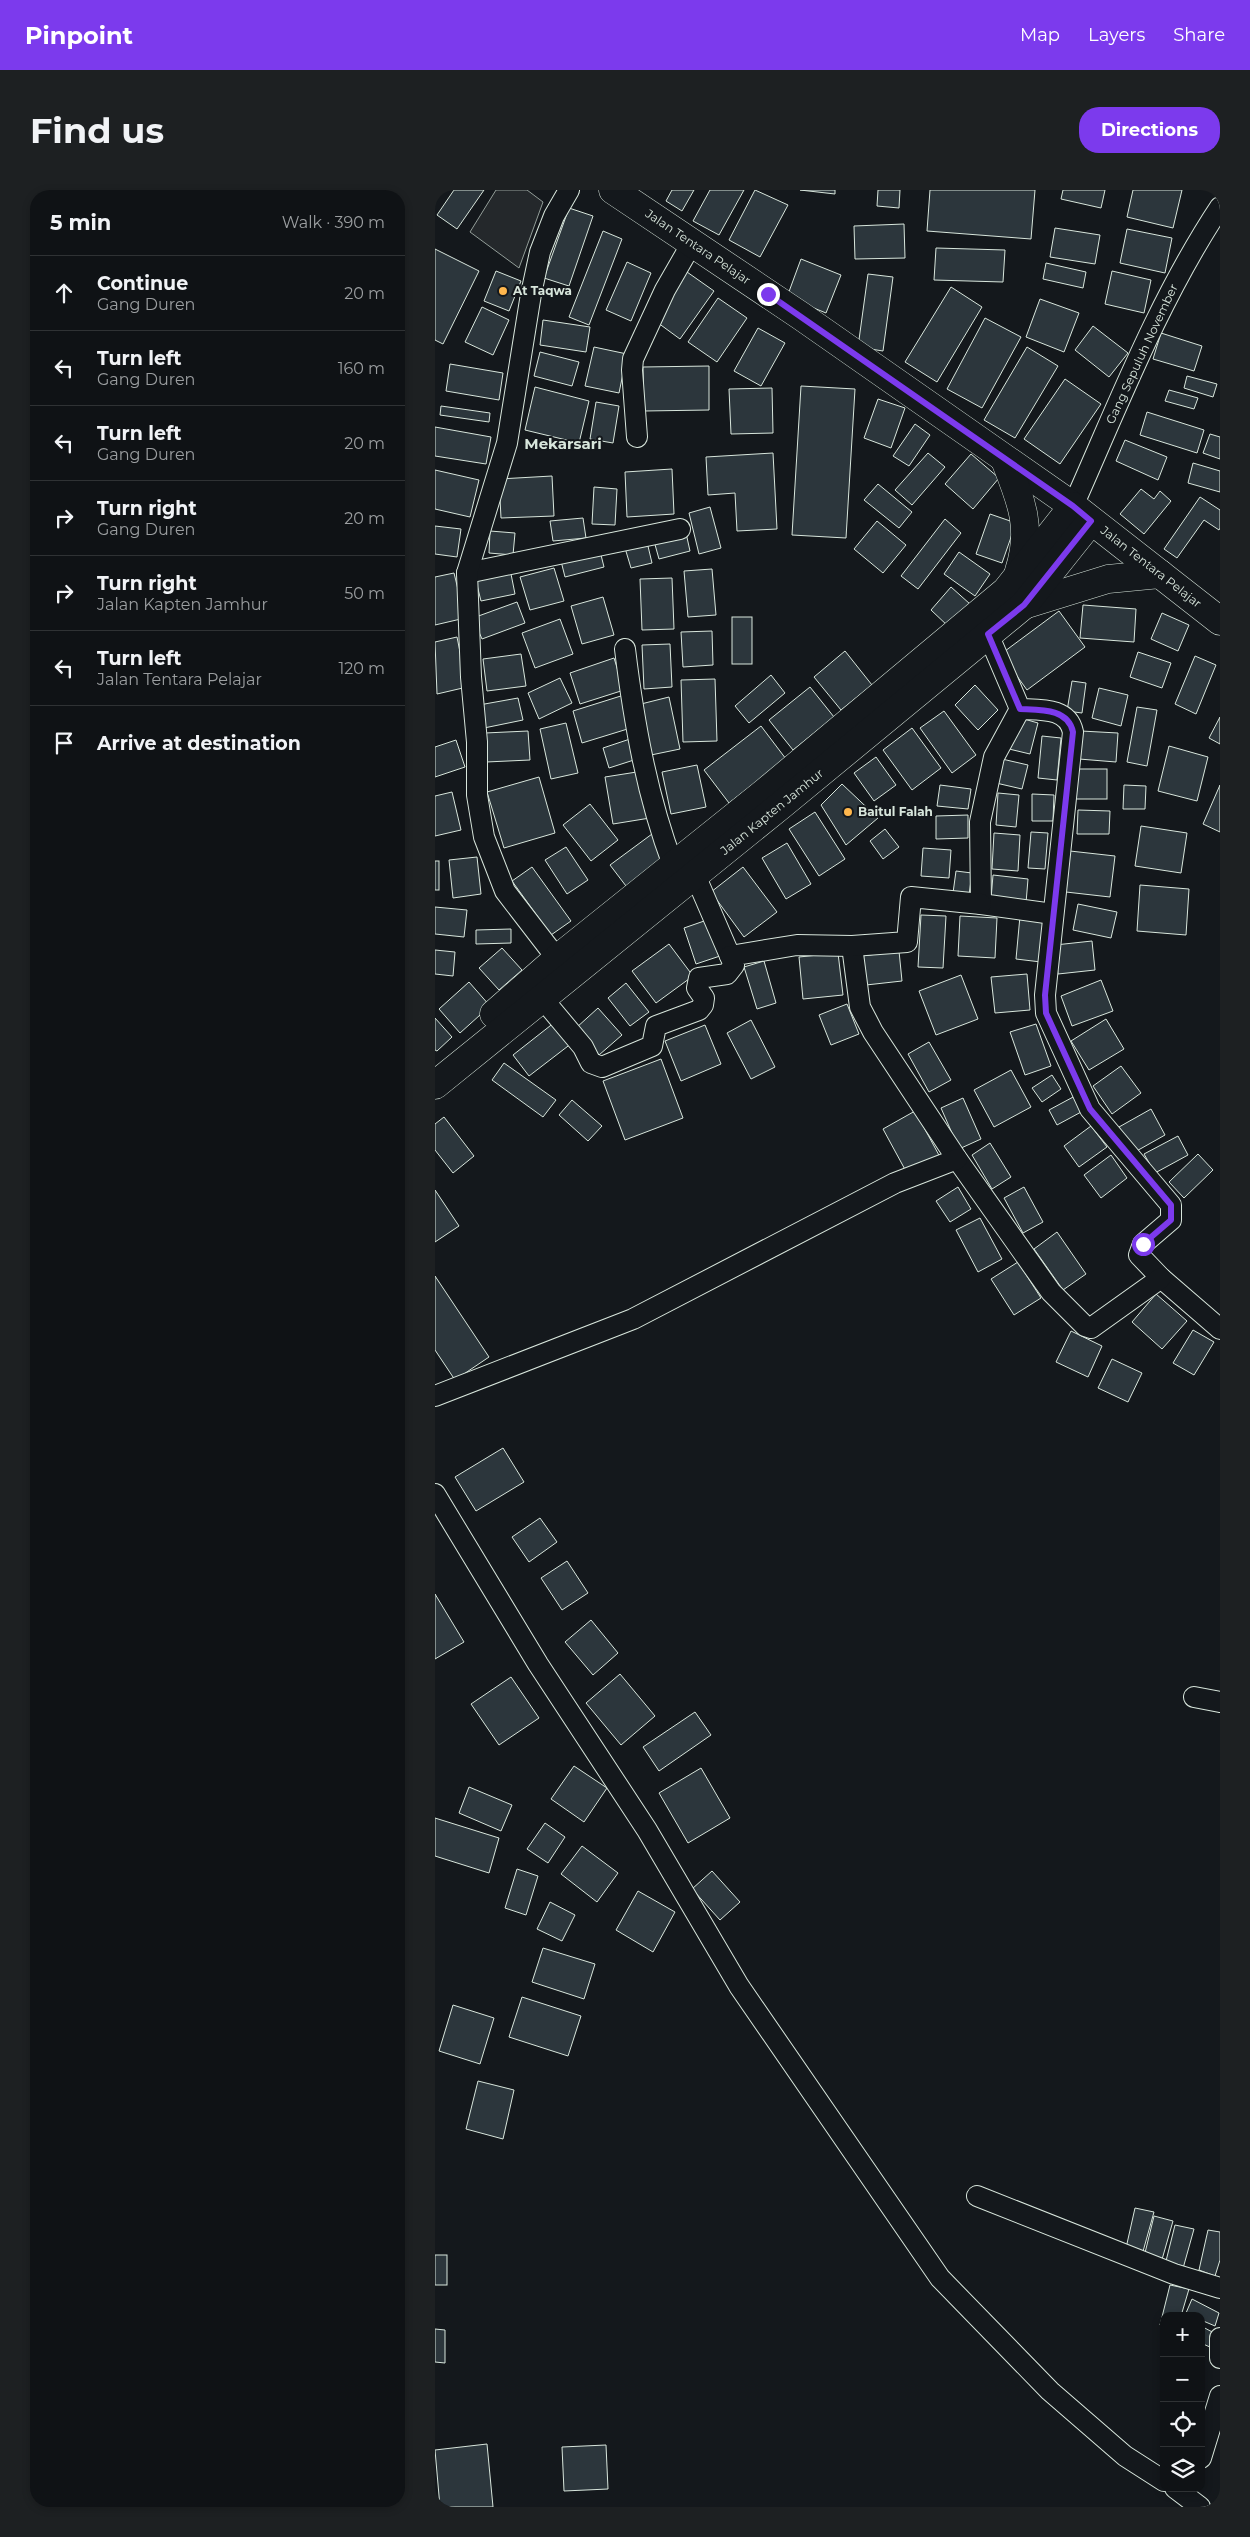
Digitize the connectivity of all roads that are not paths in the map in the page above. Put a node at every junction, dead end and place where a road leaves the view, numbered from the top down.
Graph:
1 (569, 190) edge
2 (613, 190) edge
3 (1220, 207) edge
4 (692, 243) junction
5 (637, 437) dead end
6 (1005, 460) junction
7 (1082, 513) junction
8 (680, 529) dead end
9 (467, 573) junction
10 (1159, 574) junction
11 (1015, 598) junction
12 (1220, 621) edge
13 (988, 634) junction
14 (625, 650) dead end
15 (1020, 709) junction
16 (811, 767) junction
17 (684, 870) junction
18 (981, 904) junction
19 (1053, 914) junction
20 (852, 946) junction
21 (730, 956) junction
22 (563, 967) junction
23 (542, 998) junction
24 (435, 1063) edge
25 (435, 1085) edge
26 (957, 1159) junction
27 (1161, 1278) junction
28 (1220, 1329) edge
29 (435, 1396) edge
30 (435, 1494) edge
31 (1194, 1697) dead end
32 (1220, 1702) edge
33 (977, 2196) dead end
34 (1220, 2288) edge
35 (1220, 2338) edge
36 (1220, 2358) edge
37 (1220, 2396) edge
38 (1204, 2447) edge
39 (1160, 2478) edge

1 - 9 street
2 - 4 street, Jalan Tentara Pelajar
3 - 7 street, Gang Sepuluh November
4 - 5 street
4 - 6 street, Jalan Tentara Pelajar
6 - 7 street, Jalan Tentara Pelajar
6 - 11 street
7 - 10 street, Jalan Tentara Pelajar
7 - 11 street, Jalan Kapten Jamhur
8 - 9 street
9 - 22 street
10 - 11 street
10 - 12 street, Jalan Tentara Pelajar
11 - 13 street, Jalan Kapten Jamhur
11 - 16 street, Jalan Kapten Jamhur
13 - 15 street
13 - 16 street, Jalan Kapten Jamhur
14 - 17 street
15 - 18 street
15 - 19 street
16 - 17 street, Jalan Kapten Jamhur
17 - 21 street
17 - 22 street, Jalan Kapten Jamhur
18 - 19 street
18 - 20 street
19 - 27 street
20 - 21 street
20 - 26 street
21 - 23 street
22 - 23 street, Jalan Kapten Jamhur
22 - 24 street, Jalan Kapten Jamhur
23 - 25 street, Jalan Kapten Jamhur
26 - 27 street
26 - 29 street
27 - 28 street
30 - 39 street
31 - 32 street
33 - 34 street
35 - 36 street
37 - 38 street

